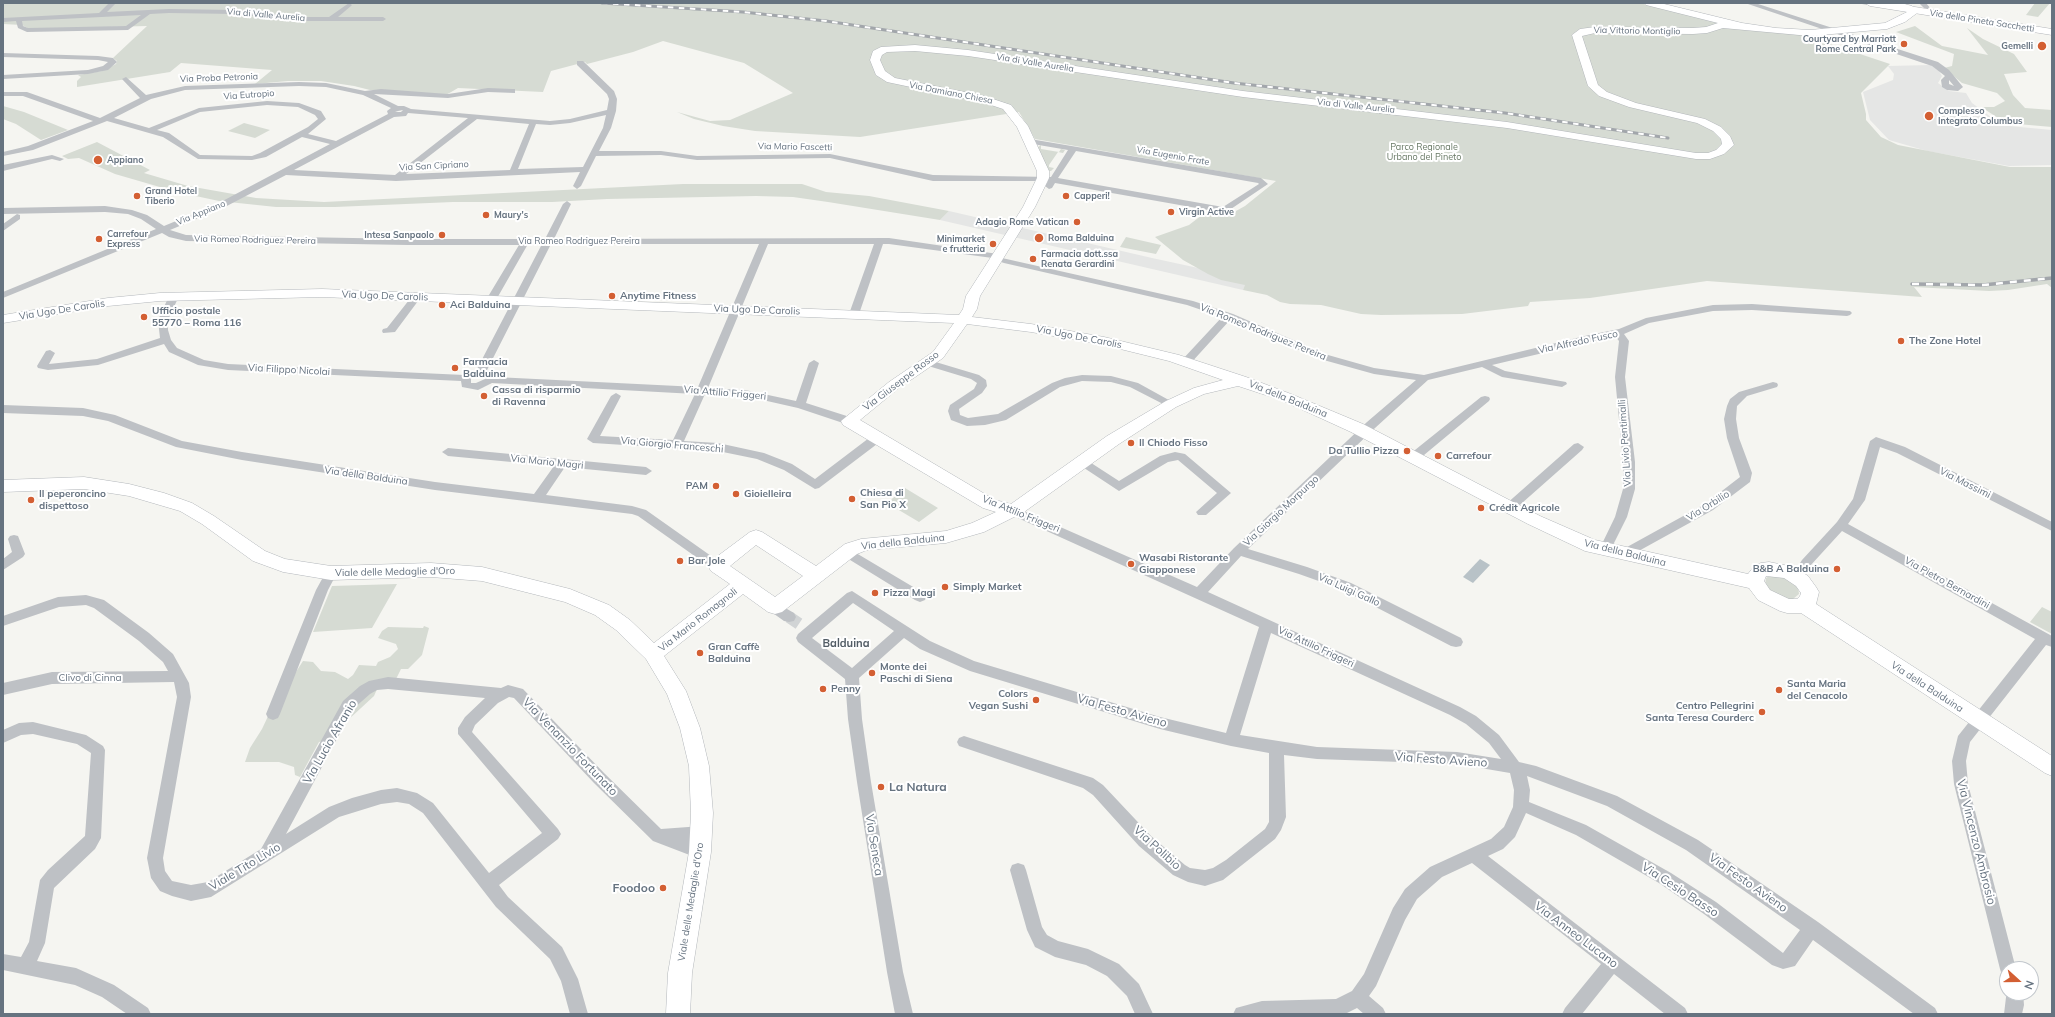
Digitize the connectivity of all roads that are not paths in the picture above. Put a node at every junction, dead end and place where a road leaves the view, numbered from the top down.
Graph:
1 (113, 3) edge
2 (180, 3) edge
3 (1649, 3) edge
4 (1748, 3) edge
5 (1859, 3) edge
6 (1900, 3) edge
7 (1880, 4) edge
8 (349, 5) dead end
9 (243, 6) dead end
10 (1925, 6) edge
11 (169, 10) junction
12 (1912, 11) junction
13 (148, 12) junction
14 (235, 12) junction
15 (1684, 13) junction
16 (272, 15) junction
17 (100, 16) junction
18 (331, 19) junction
19 (383, 19) dead end
20 (4, 23) edge
21 (341, 23) dead end
22 (1742, 26) junction
23 (2052, 26) edge
24 (128, 28) junction
25 (140, 28) dead end
26 (1699, 31) junction
27 (1837, 32) junction
28 (2052, 32) edge
29 (3, 55) edge
30 (889, 56) joint
31 (580, 63) dead end
32 (1949, 76) dead end
33 (3, 77) edge
34 (126, 79) dead end
35 (512, 91) dead end
36 (365, 93) junction
37 (3, 94) edge
38 (144, 98) junction
39 (612, 111) junction
40 (394, 112) junction
41 (474, 118) junction
42 (104, 119) junction
43 (1701, 121) joint
44 (533, 122) junction
45 (150, 130) junction
46 (302, 135) junction
47 (1030, 141) junction
48 (338, 144) junction
49 (1073, 149) junction
50 (3, 154) edge
51 (593, 154) junction
52 (60, 160) dead end
53 (3, 168) edge
54 (585, 169) junction
55 (284, 172) junction
56 (513, 172) junction
57 (396, 178) junction
58 (1048, 181) junction
59 (577, 186) dead end
60 (567, 204) dead end
61 (1225, 210) joint
62 (3, 211) edge
63 (17, 217) dead end
64 (3, 228) edge
65 (161, 230) junction
66 (880, 240) junction
67 (765, 241) junction
68 (525, 242) junction
69 (548, 242) junction
70 (1001, 259) junction
71 (3, 295) edge
72 (174, 296) junction
73 (416, 297) junction
74 (491, 300) junction
75 (518, 301) junction
76 (737, 309) junction
77 (1848, 313) dead end
78 (854, 314) junction
79 (967, 314) junction
80 (1229, 316) junction
81 (3, 319) edge
82 (387, 331) dead end
83 (1618, 333) junction
84 (166, 340) junction
85 (50, 353) dead end
86 (814, 362) dead end
87 (1186, 362) junction
88 (929, 363) junction
89 (1484, 364) junction
90 (481, 372) junction
91 (1404, 374) joint
92 (466, 378) junction
93 (1424, 378) junction
94 (490, 380) junction
95 (1241, 380) junction
96 (1562, 384) dead end
97 (1773, 385) dead end
98 (702, 390) junction
99 (616, 396) dead end
100 (1485, 399) dead end
101 (1171, 404) junction
102 (800, 405) junction
103 (3, 409) edge
104 (849, 421) junction
105 (1364, 432) junction
106 (877, 438) junction
107 (677, 443) junction
108 (1578, 447) dead end
109 (448, 452) dead end
110 (1414, 457) junction
111 (1080, 462) junction
112 (562, 463) junction
113 (646, 471) dead end
114 (7, 488) edge
115 (537, 499) junction
116 (1509, 508) junction
117 (1013, 511) junction
118 (1202, 512) dead end
119 (1841, 525) junction
120 (2052, 527) edge
121 (14, 539) dead end
122 (1605, 550) junction
123 (1238, 551) junction
124 (846, 552) junction
125 (1622, 554) junction
126 (3, 565) edge
127 (717, 566) junction
128 (331, 573) junction
129 (815, 575) junction
130 (1797, 577) junction
131 (1755, 582) junction
132 (742, 585) junction
133 (1200, 593) junction
134 (920, 597) dead end
135 (1804, 605) junction
136 (3, 621) edge
137 (1267, 624) junction
138 (902, 631) junction
139 (2048, 640) edge
140 (1456, 642) dead end
141 (653, 654) junction
142 (178, 676) junction
143 (852, 676) junction
144 (3, 689) edge
145 (501, 694) junction
146 (273, 714) dead end
147 (1978, 719) junction
148 (3, 737) edge
149 (1231, 740) junction
150 (964, 742) dead end
151 (1276, 748) junction
152 (1514, 767) junction
153 (2052, 767) edge
154 (1530, 808) dead end
155 (702, 833) junction
156 (658, 836) junction
157 (700, 852) junction
158 (267, 854) junction
159 (1474, 855) junction
160 (1018, 870) dead end
161 (487, 885) junction
162 (1812, 928) junction
163 (2006, 961) edge
164 (3, 962) edge
165 (1612, 962) junction
166 (26, 966) junction
167 (1358, 997) junction
168 (2015, 1001) edge
169 (142, 1014) edge
170 (579, 1014) edge
171 (678, 1014) edge
172 (904, 1014) edge
173 (1144, 1014) edge
174 (1242, 1014) edge
175 (1377, 1014) edge
176 (1571, 1014) edge
177 (1679, 1014) edge
178 (1929, 1014) edge
179 (2013, 1014) edge

1 - 17 street
2 - 11 street
3 - 15 street, Via Vittorio Montiglio
4 - 27 street
5 - 7 street, Via della Pineta Sacchetti
6 - 10 main road, Via della Pineta Sacchetti
7 - 12 main road, Via della Pineta Sacchetti
8 - 18 street
9 - 14 street
10 - 23 main road, Via della Pineta Sacchetti
11 - 13 street, Via di Valle Aurelia
11 - 14 street, Via di Valle Aurelia
12 - 27 street
12 - 28 main road, Via della Pineta Sacchetti
13 - 17 street, Via di Valle Aurelia
13 - 24 street
14 - 16 street, Via di Valle Aurelia
15 - 22 street, Via Vittorio Montiglio
15 - 26 street, Via Vittorio Montiglio
16 - 18 street, Via di Valle Aurelia
16 - 21 street
17 - 20 street, Via di Valle Aurelia
18 - 19 street, Via di Valle Aurelia
20 - 24 street
22 - 26 street, Via Vittorio Montiglio
22 - 27 street
24 - 25 street
26 - 43 street, Via Vittorio Montiglio
27 - 32 street
29 - 33 street
30 - 43 street, Via di Valle Aurelia
30 - 47 street, Via Damiano Chiesa
31 - 39 street
34 - 38 street
35 - 36 street
36 - 38 street, Via Proba Petronia
36 - 40 street, Via Proba Petronia
37 - 42 street
38 - 42 street, Via Proba Petronia
39 - 44 street
39 - 51 street
40 - 41 street, Via Appiano
40 - 48 street, Via Appiano
41 - 44 street
41 - 57 street
42 - 45 street
42 - 50 street, Via Proba Petronia
44 - 56 street
45 - 46 street
45 - 46 street, Via Eutropio
46 - 48 street
47 - 49 street, Via Eugenio Frate
47 - 58 street, Via Damiano Chiesa
48 - 55 street, Via Appiano
49 - 58 street
49 - 61 street, Via Eugenio Frate
51 - 54 street
51 - 58 street, Via Mario Fascetti
52 - 53 street
54 - 56 street, Via San Cipriano
54 - 59 street
55 - 57 street, Via San Cipriano
55 - 65 street, Via Appiano
56 - 57 street, Via San Cipriano
58 - 61 street, Via Mario Fascetti
58 - 70 street, Via Giuseppe Rosso
60 - 69 street
62 - 65 street, Via Romeo Rodriguez Pereira
63 - 64 street
65 - 68 street, Via Romeo Rodriguez Pereira
65 - 71 street, Via Appiano
66 - 67 street, Via Romeo Rodriguez Pereira
66 - 70 street, Via Romeo Rodriguez Pereira
66 - 78 street
67 - 69 street, Via Romeo Rodriguez Pereira
67 - 76 street
68 - 69 street, Via Romeo Rodriguez Pereira
68 - 74 street
69 - 75 street
70 - 79 street, Via Giuseppe Rosso
70 - 80 street, Via Romeo Rodriguez Pereira
72 - 73 street, Via Ugo De Carolis
72 - 81 street, Via Ugo De Carolis
72 - 84 street
73 - 74 street, Via Ugo De Carolis
73 - 82 street
74 - 75 street, Via Ugo De Carolis
75 - 76 street, Via Ugo De Carolis
75 - 90 street
76 - 78 street, Via Ugo De Carolis
76 - 98 street
77 - 83 street, Via Alfredo Fusco
78 - 79 street, Via Ugo De Carolis
79 - 87 street, Via Ugo De Carolis
79 - 88 street, Via Giuseppe Rosso
80 - 87 street
80 - 91 street, Via Romeo Rodriguez Pereira
83 - 89 street, Via Alfredo Fusco
83 - 122 street, Via Livio Pentimalli
84 - 85 street
84 - 92 street, Via Filippo Nicolai
86 - 102 street
87 - 95 street, Via Ugo De Carolis
88 - 101 street
88 - 104 street, Via Giuseppe Rosso
89 - 93 street, Via Alfredo Fusco
89 - 96 street
90 - 92 street
90 - 94 street
91 - 93 street, Via Alfredo Fusco
92 - 94 street
93 - 105 street, Via Giorgio Morpurgo
94 - 98 street, Via Attilio Friggeri
95 - 101 street, Via della Balduina
95 - 105 street, Via della Balduina
97 - 125 street, Via Orbilio
98 - 102 street, Via Attilio Friggeri
98 - 107 street
99 - 107 street, Via Giorgio Franceschi
100 - 110 street
101 - 111 street, Via della Balduina
102 - 104 street, Via Attilio Friggeri
103 - 115 street, Via della Balduina
104 - 106 street, Via Attilio Friggeri
105 - 110 street, Via della Balduina
105 - 123 street, Via Giorgio Morpurgo
106 - 107 street, Via Giorgio Franceschi
106 - 117 street, Via Attilio Friggeri
108 - 116 street
109 - 112 street, Via Mario Magri
110 - 116 street, Via della Balduina
111 - 117 street, Via della Balduina
111 - 118 street
112 - 113 street, Via Mario Magri
112 - 115 street
114 - 128 street, Viale delle Medaglie d'Oro
115 - 127 street, Via della Balduina
116 - 122 street, Via della Balduina
117 - 124 street, Via della Balduina
117 - 133 street, Via Attilio Friggeri
119 - 120 street, Via Massimi
119 - 130 street
119 - 139 street, Via Pietro Bernardini
121 - 126 street
122 - 125 street, Via della Balduina
123 - 133 street, Via Giorgio Morpurgo
123 - 140 street, Via Luigi Gallo
124 - 129 street, Via della Balduina
124 - 134 street
125 - 131 street, Via della Balduina
127 - 129 street
127 - 132 street
128 - 141 street, Viale delle Medaglie d'Oro
128 - 146 street
129 - 132 street, Via della Balduina
130 - 131 street
130 - 135 street
131 - 135 street
132 - 141 street, Via Mario Romagnoli
133 - 137 street, Via Attilio Friggeri
135 - 147 street, Via della Balduina
136 - 142 street, Viale Tito Livio
137 - 149 street
137 - 152 street, Via Attilio Friggeri
138 - 143 street
138 - 143 street, Via Festo Avieno
138 - 149 street, Via Festo Avieno
139 - 147 street, Via Vincenzo Ambrosio
141 - 155 street, Viale delle Medaglie d'Oro
142 - 144 street, Clivo di Cinna
142 - 158 street, Viale Tito Livio
143 - 172 street, Via Seneca
145 - 156 street, Via Venanzio Fortunato
145 - 158 street, Via Lucio Afranio
145 - 161 street
147 - 153 street, Via della Balduina
147 - 163 street, Via Vincenzo Ambrosio
148 - 166 street
149 - 151 street, Via Festo Avieno
150 - 151 street, Via Polibio
151 - 152 street, Via Festo Avieno
152 - 159 street, Via Attilio Friggeri
152 - 162 street, Via Festo Avieno
154 - 162 street, Via Cesio Basso
155 - 156 street
155 - 157 street, Viale delle Medaglie d'Oro
156 - 157 street, Via Venanzio Fortunato
157 - 171 street, Viale delle Medaglie d'Oro
158 - 161 street, Viale Tito Livio
159 - 165 street, Via Anneo Lucano
159 - 167 street, Via Attilio Friggeri
160 - 173 street
161 - 170 street, Viale Tito Livio
162 - 178 street, Via Festo Avieno
164 - 166 street
165 - 176 street
165 - 177 street, Via Anneo Lucano
166 - 169 street
167 - 174 street
167 - 175 street
168 - 179 street

